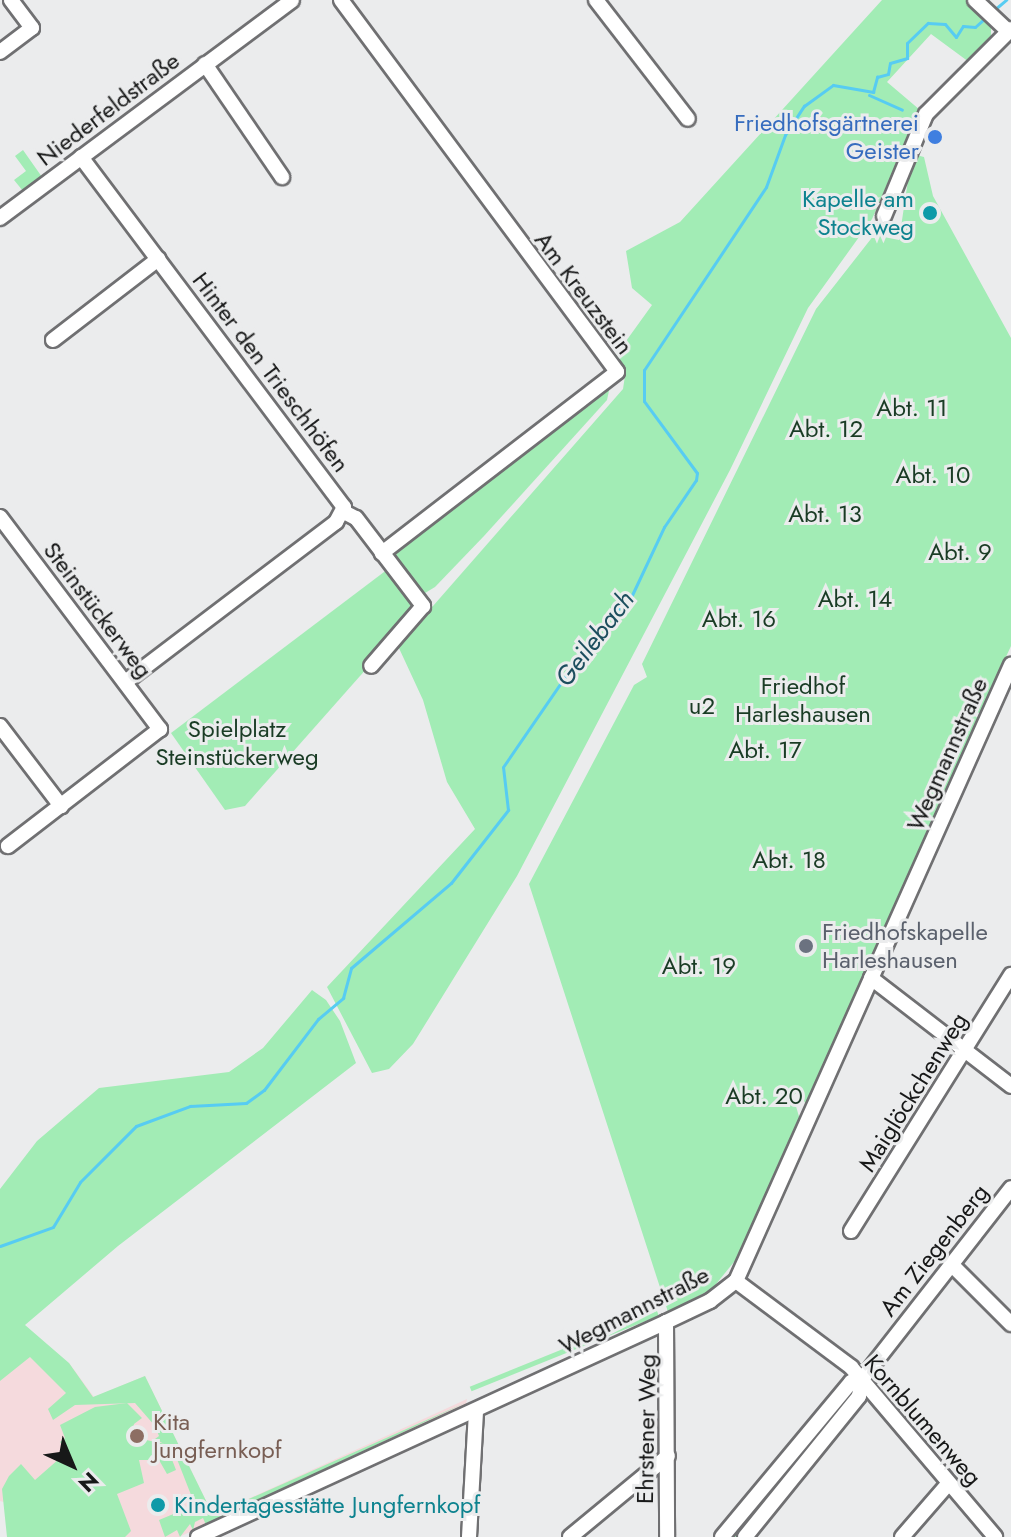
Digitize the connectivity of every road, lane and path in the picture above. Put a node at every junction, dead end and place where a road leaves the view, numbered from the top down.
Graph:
1 (11, 0) edge
2 (292, 0) edge
3 (341, 0) edge
4 (596, 0) edge
5 (979, 4) edge
6 (1010, 30) edge
7 (0, 52) edge
8 (205, 64) junction
9 (688, 119) dead end
10 (81, 157) junction
11 (282, 177) dead end
12 (884, 216) dead end
13 (0, 218) edge
14 (158, 259) junction
15 (53, 340) dead end
16 (0, 517) edge
17 (340, 517) junction
18 (382, 553) junction
19 (1011, 665) edge
20 (371, 666) dead end
21 (128, 680) junction
22 (0, 726) edge
23 (61, 806) junction
24 (8, 846) dead end
25 (1011, 975) edge
26 (871, 978) junction
27 (965, 1049) junction
28 (1011, 1086) edge
29 (1011, 1188) edge
30 (851, 1231) dead end
31 (951, 1264) junction
32 (736, 1281) junction
33 (1006, 1309) edge
34 (666, 1322) junction
35 (1011, 1324) edge
36 (862, 1379) junction
37 (476, 1411) junction
38 (668, 1456) junction
39 (948, 1484) junction
40 (198, 1537) edge
41 (469, 1537) edge
42 (570, 1537) edge
43 (667, 1537) edge
44 (722, 1537) edge
45 (745, 1537) edge
46 (902, 1537) edge
47 (995, 1537) edge

1 - 7 street
2 - 8 street, Niederfeldstraße
3 - 18 street, Am Kreuzstein
4 - 9 street
5 - 6 street
6 - 12 street
8 - 10 street, Niederfeldstraße
8 - 11 street, Niederfeldstraße
10 - 13 street, Niederfeldstraße
10 - 14 street, Hinter den Trieschhöfen
14 - 15 street
14 - 17 street, Hinter den Trieschhöfen
16 - 21 street, Steinstückerweg
17 - 18 street, Hinter den Trieschhöfen
17 - 21 street
18 - 20 street, Hinter den Trieschhöfen
19 - 26 street, Wegmannstraße
21 - 23 street, Steinstückerweg
22 - 23 street
23 - 24 street
25 - 27 street, Maiglöckchenweg
26 - 27 street
26 - 32 street, Wegmannstraße
27 - 28 street
27 - 30 street, Maiglöckchenweg
29 - 31 street, Am Ziegenberg
31 - 33 street
31 - 36 street, Am Ziegenberg
32 - 34 street, Wegmannstraße
32 - 36 street, Kornblumenweg
33 - 35 street
34 - 37 street, Wegmannstraße
34 - 38 street, Ehrstener Weg
36 - 39 street, Kornblumenweg
36 - 44 street, Am Ziegenberg
36 - 45 street, Am Ziegenberg
37 - 40 street, Wegmannstraße
37 - 41 street
38 - 42 street
38 - 43 street, Ehrstener Weg
39 - 46 street
39 - 47 street, Kornblumenweg

